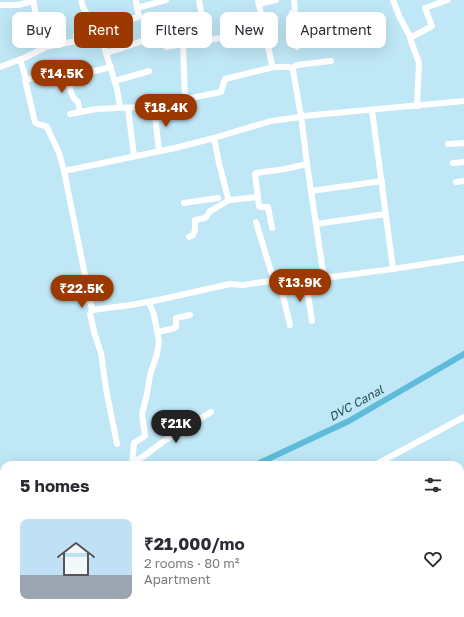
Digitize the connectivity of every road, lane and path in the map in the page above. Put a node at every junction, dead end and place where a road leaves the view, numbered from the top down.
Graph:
1 (81, 0) edge
2 (136, 0) edge
3 (166, 0) edge
4 (199, 0) edge
5 (276, 0) edge
6 (294, 0) edge
7 (393, 0) edge
8 (448, 0) edge
9 (33, 1) edge
10 (258, 2) edge
11 (1, 4) edge
12 (137, 8) junction
13 (35, 12) edge
14 (85, 12) edge
15 (201, 12) edge
16 (260, 12) edge
17 (293, 12) edge
18 (133, 18) edge
19 (411, 38) junction
20 (74, 41) edge
21 (141, 42) edge
22 (104, 48) edge
23 (183, 48) edge
24 (268, 48) edge
25 (106, 53) junction
26 (20, 59) junction
27 (331, 61) dead end
28 (0, 67) edge
29 (111, 67) junction
30 (274, 67) junction
31 (292, 68) junction
32 (67, 70) junction
33 (149, 71) dead end
34 (26, 79) junction
35 (115, 81) junction
36 (185, 100) junction
37 (464, 101) edge
38 (417, 106) junction
39 (154, 107) junction
40 (120, 108) junction
41 (128, 108) junction
42 (372, 110) junction
43 (80, 112) junction
44 (70, 114) dead end
45 (301, 116) junction
46 (214, 138) junction
47 (464, 143) edge
48 (448, 144) dead end
49 (159, 151) junction
50 (134, 156) junction
51 (464, 162) edge
52 (453, 163) dead end
53 (306, 164) junction
54 (64, 171) junction
55 (382, 181) junction
56 (464, 181) edge
57 (456, 182) dead end
58 (311, 191) junction
59 (258, 197) junction
60 (218, 198) dead end
61 (229, 200) junction
62 (184, 203) dead end
63 (386, 214) junction
64 (256, 222) dead end
65 (316, 224) junction
66 (272, 228) dead end
67 (189, 236) dead end
68 (464, 258) edge
69 (393, 269) junction
70 (324, 278) junction
71 (272, 282) junction
72 (306, 282) junction
73 (281, 287) junction
74 (149, 302) junction
75 (92, 310) junction
76 (190, 315) dead end
77 (312, 321) dead end
78 (290, 325) dead end
79 (158, 332) junction
80 (210, 412) dead end
81 (464, 417) edge
82 (117, 444) dead end
83 (132, 461) edge
84 (136, 461) edge
85 (382, 461) edge

1 - 14 street
2 - 12 street
3 - 12 street
4 - 15 street
5 - 10 street
6 - 17 street
7 - 19 street
8 - 19 street
9 - 11 street
9 - 13 street
10 - 16 street
12 - 18 street
19 - 38 street
20 - 26 street
21 - 25 street
22 - 25 street
23 - 36 street
24 - 30 street
25 - 29 street
26 - 28 street
26 - 34 street
27 - 31 street
29 - 32 street
29 - 35 street
30 - 31 street
30 - 36 street
31 - 45 street
32 - 34 street
32 - 43 street
33 - 35 street
34 - 54 street
35 - 40 street
36 - 39 street
37 - 38 street
38 - 42 street
39 - 41 street
39 - 49 street
40 - 41 street
40 - 43 street
41 - 50 street
42 - 45 street
42 - 55 street
43 - 44 street
45 - 46 street
45 - 53 street
46 - 49 street
46 - 61 street
47 - 48 street
49 - 50 street
50 - 54 street
51 - 52 street
53 - 58 street
53 - 59 street
54 - 75 street
55 - 58 street
55 - 63 street
56 - 57 street
58 - 65 street
59 - 61 street
59 - 66 street
60 - 62 street
61 - 67 street
63 - 65 street
63 - 69 street
64 - 71 street
65 - 70 street
68 - 69 street
69 - 70 street
70 - 72 street
71 - 73 street
71 - 74 street
72 - 73 street
72 - 77 street
73 - 78 street
74 - 75 street
74 - 79 street
75 - 82 street
76 - 79 street
79 - 83 street
80 - 84 street
81 - 85 street

